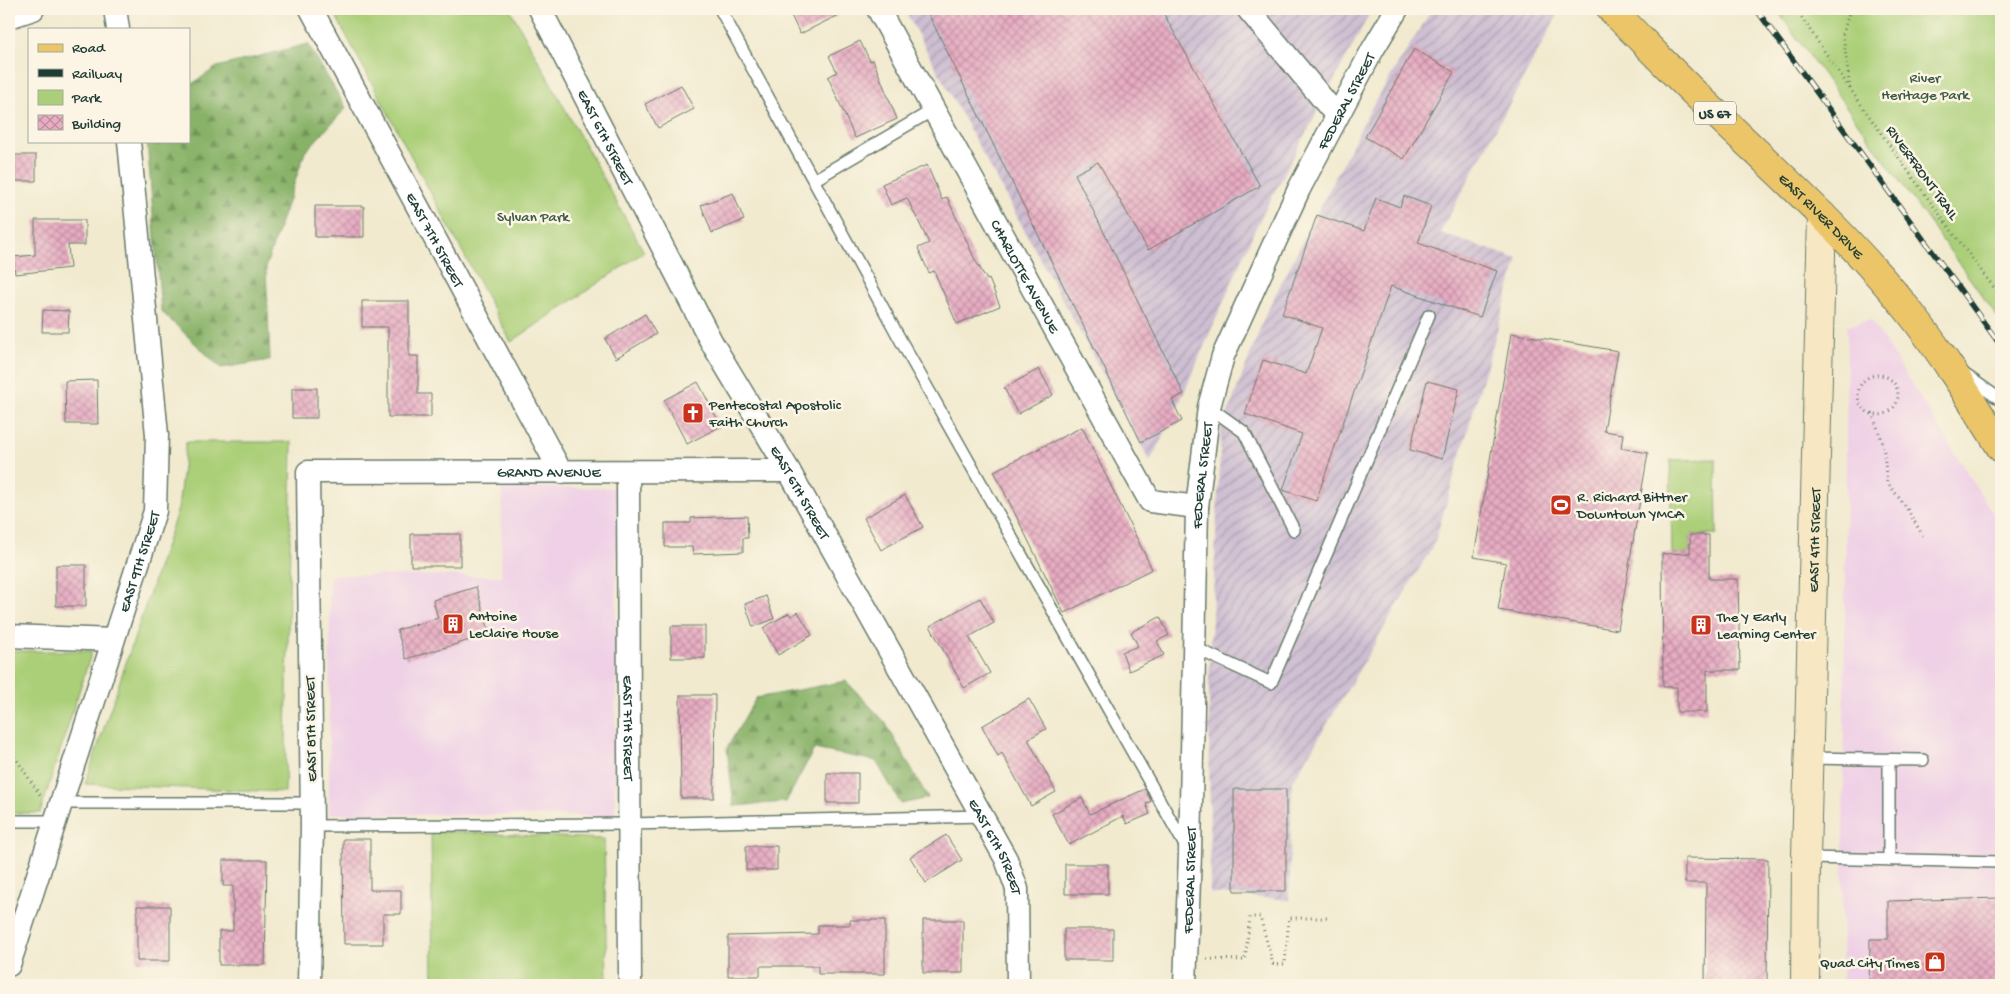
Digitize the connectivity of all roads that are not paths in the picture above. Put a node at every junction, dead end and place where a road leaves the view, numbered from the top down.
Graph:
1 (32, 9) edge
2 (115, 9) edge
3 (312, 9) edge
4 (540, 9) edge
5 (720, 9) edge
6 (878, 9) edge
7 (1248, 9) edge
8 (1397, 9) edge
9 (1618, 11) edge
10 (9, 17) edge
11 (118, 28) edge
12 (933, 110) junction
13 (1337, 116) junction
14 (130, 142) edge
15 (814, 180) junction
16 (1822, 215) junction
17 (1429, 315) dead end
18 (1948, 362) junction
19 (2001, 400) edge
20 (1209, 407) junction
21 (2001, 448) edge
22 (788, 471) junction
23 (308, 472) joint
24 (561, 472) junction
25 (628, 472) junction
26 (1197, 507) junction
27 (1294, 530) dead end
28 (9, 636) edge
29 (113, 640) junction
30 (1193, 647) junction
31 (1808, 758) junction
32 (1889, 759) junction
33 (1923, 760) dead end
34 (311, 803) junction
35 (53, 808) junction
36 (983, 816) junction
37 (9, 821) edge
38 (629, 824) junction
39 (312, 826) junction
40 (1190, 854) junction
41 (1806, 858) junction
42 (1889, 860) junction
43 (2001, 862) edge
44 (9, 965) edge
45 (309, 985) edge
46 (630, 985) edge
47 (1018, 985) edge
48 (1185, 985) edge
49 (1805, 985) edge

1 - 10 street
2 - 11 street
3 - 24 street, EAST 7TH STREET
4 - 22 street, EAST 6TH STREET
5 - 15 lane
6 - 12 street, CHARLOTTE AVENUE
7 - 13 street
8 - 13 street, FEDERAL STREET
9 - 16 main road, EAST RIVER DRIVE / US 67
12 - 15 lane
12 - 26 street, CHARLOTTE AVENUE
13 - 20 street, FEDERAL STREET
14 - 29 street, EAST 9TH STREET
15 - 40 lane
16 - 18 main road, EAST RIVER DRIVE / US 67
16 - 31 main road, EAST 4TH STREET
17 - 30 lane
18 - 19 lane
18 - 21 main road, EAST RIVER DRIVE / US 67
20 - 26 street, FEDERAL STREET
20 - 27 lane
22 - 25 street, GRAND AVENUE
22 - 36 street, EAST 6TH STREET
23 - 24 street, GRAND AVENUE
23 - 34 street, EAST 8TH STREET
24 - 25 street, GRAND AVENUE
25 - 38 street, EAST 7TH STREET
26 - 30 street, FEDERAL STREET
28 - 29 street
29 - 35 street, EAST 9TH STREET
30 - 40 street, FEDERAL STREET
31 - 32 lane
31 - 41 main road, EAST 4TH STREET
32 - 33 lane
32 - 42 lane
34 - 35 lane
34 - 39 street, EAST 8TH STREET
35 - 37 lane
35 - 44 street, EAST 9TH STREET
36 - 38 lane
36 - 47 street, EAST 6TH STREET
38 - 39 lane
38 - 46 street, EAST 7TH STREET
39 - 45 street, EAST 8TH STREET
40 - 48 street, FEDERAL STREET
41 - 42 lane
41 - 49 main road, EAST 4TH STREET
42 - 43 lane

